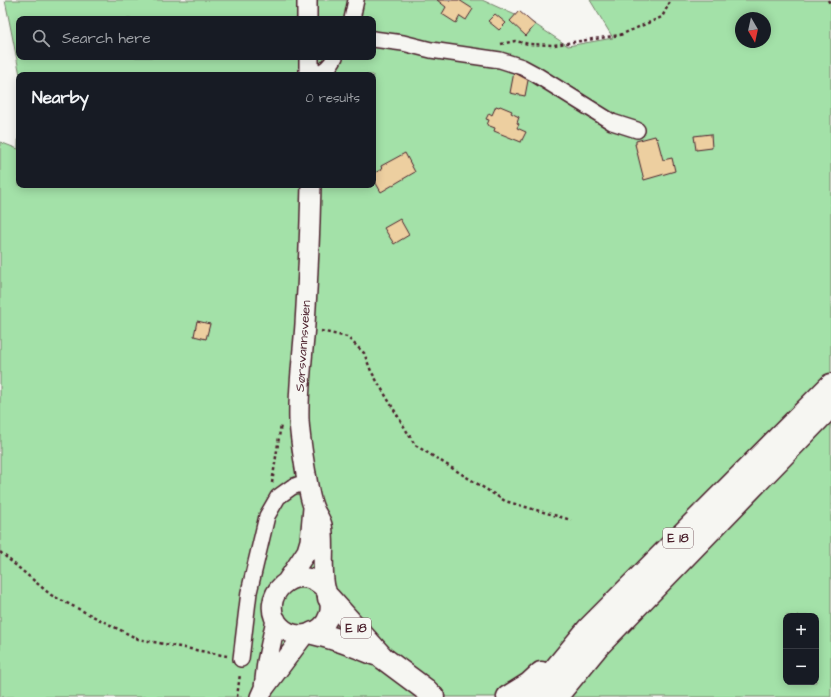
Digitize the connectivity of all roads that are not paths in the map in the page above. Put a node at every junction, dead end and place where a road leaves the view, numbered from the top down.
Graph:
1 (307, 0) edge
2 (356, 0) edge
3 (308, 16) edge
4 (353, 16) edge
5 (376, 39) edge
6 (309, 60) edge
7 (333, 60) edge
8 (309, 72) edge
9 (321, 72) edge
10 (637, 130) dead end
11 (311, 188) edge
12 (831, 385) edge
13 (831, 406) edge
14 (308, 481) junction
15 (313, 506) junction
16 (287, 581) junction
17 (328, 594) junction
18 (276, 620) junction
19 (589, 628) junction
20 (308, 634) junction
21 (383, 658) junction
22 (241, 659) road end
23 (262, 692) edge
24 (430, 694) edge
25 (447, 697) edge
26 (508, 697) edge
27 (532, 697) edge
28 (556, 697) edge

1 - 3 main road
2 - 4 street
5 - 10 street
6 - 8 main road
7 - 9 street
11 - 14 main road, Sørsvannsveien
12 - 19 highway, E 18
13 - 28 highway, E 18
14 - 15 main road, Sørsvannsveien
14 - 22 street
15 - 16 main road, Sørsvannsveien
15 - 17 main road, Sørsvannsveien
16 - 17 main road
16 - 18 main road
17 - 20 main road
17 - 21 highway, E 18
18 - 20 main road
18 - 23 main road
19 - 26 highway, E 18
19 - 27 highway, E 18
20 - 21 highway, E 18
20 - 23 main road
21 - 24 highway, E 18
24 - 25 highway, E 18

